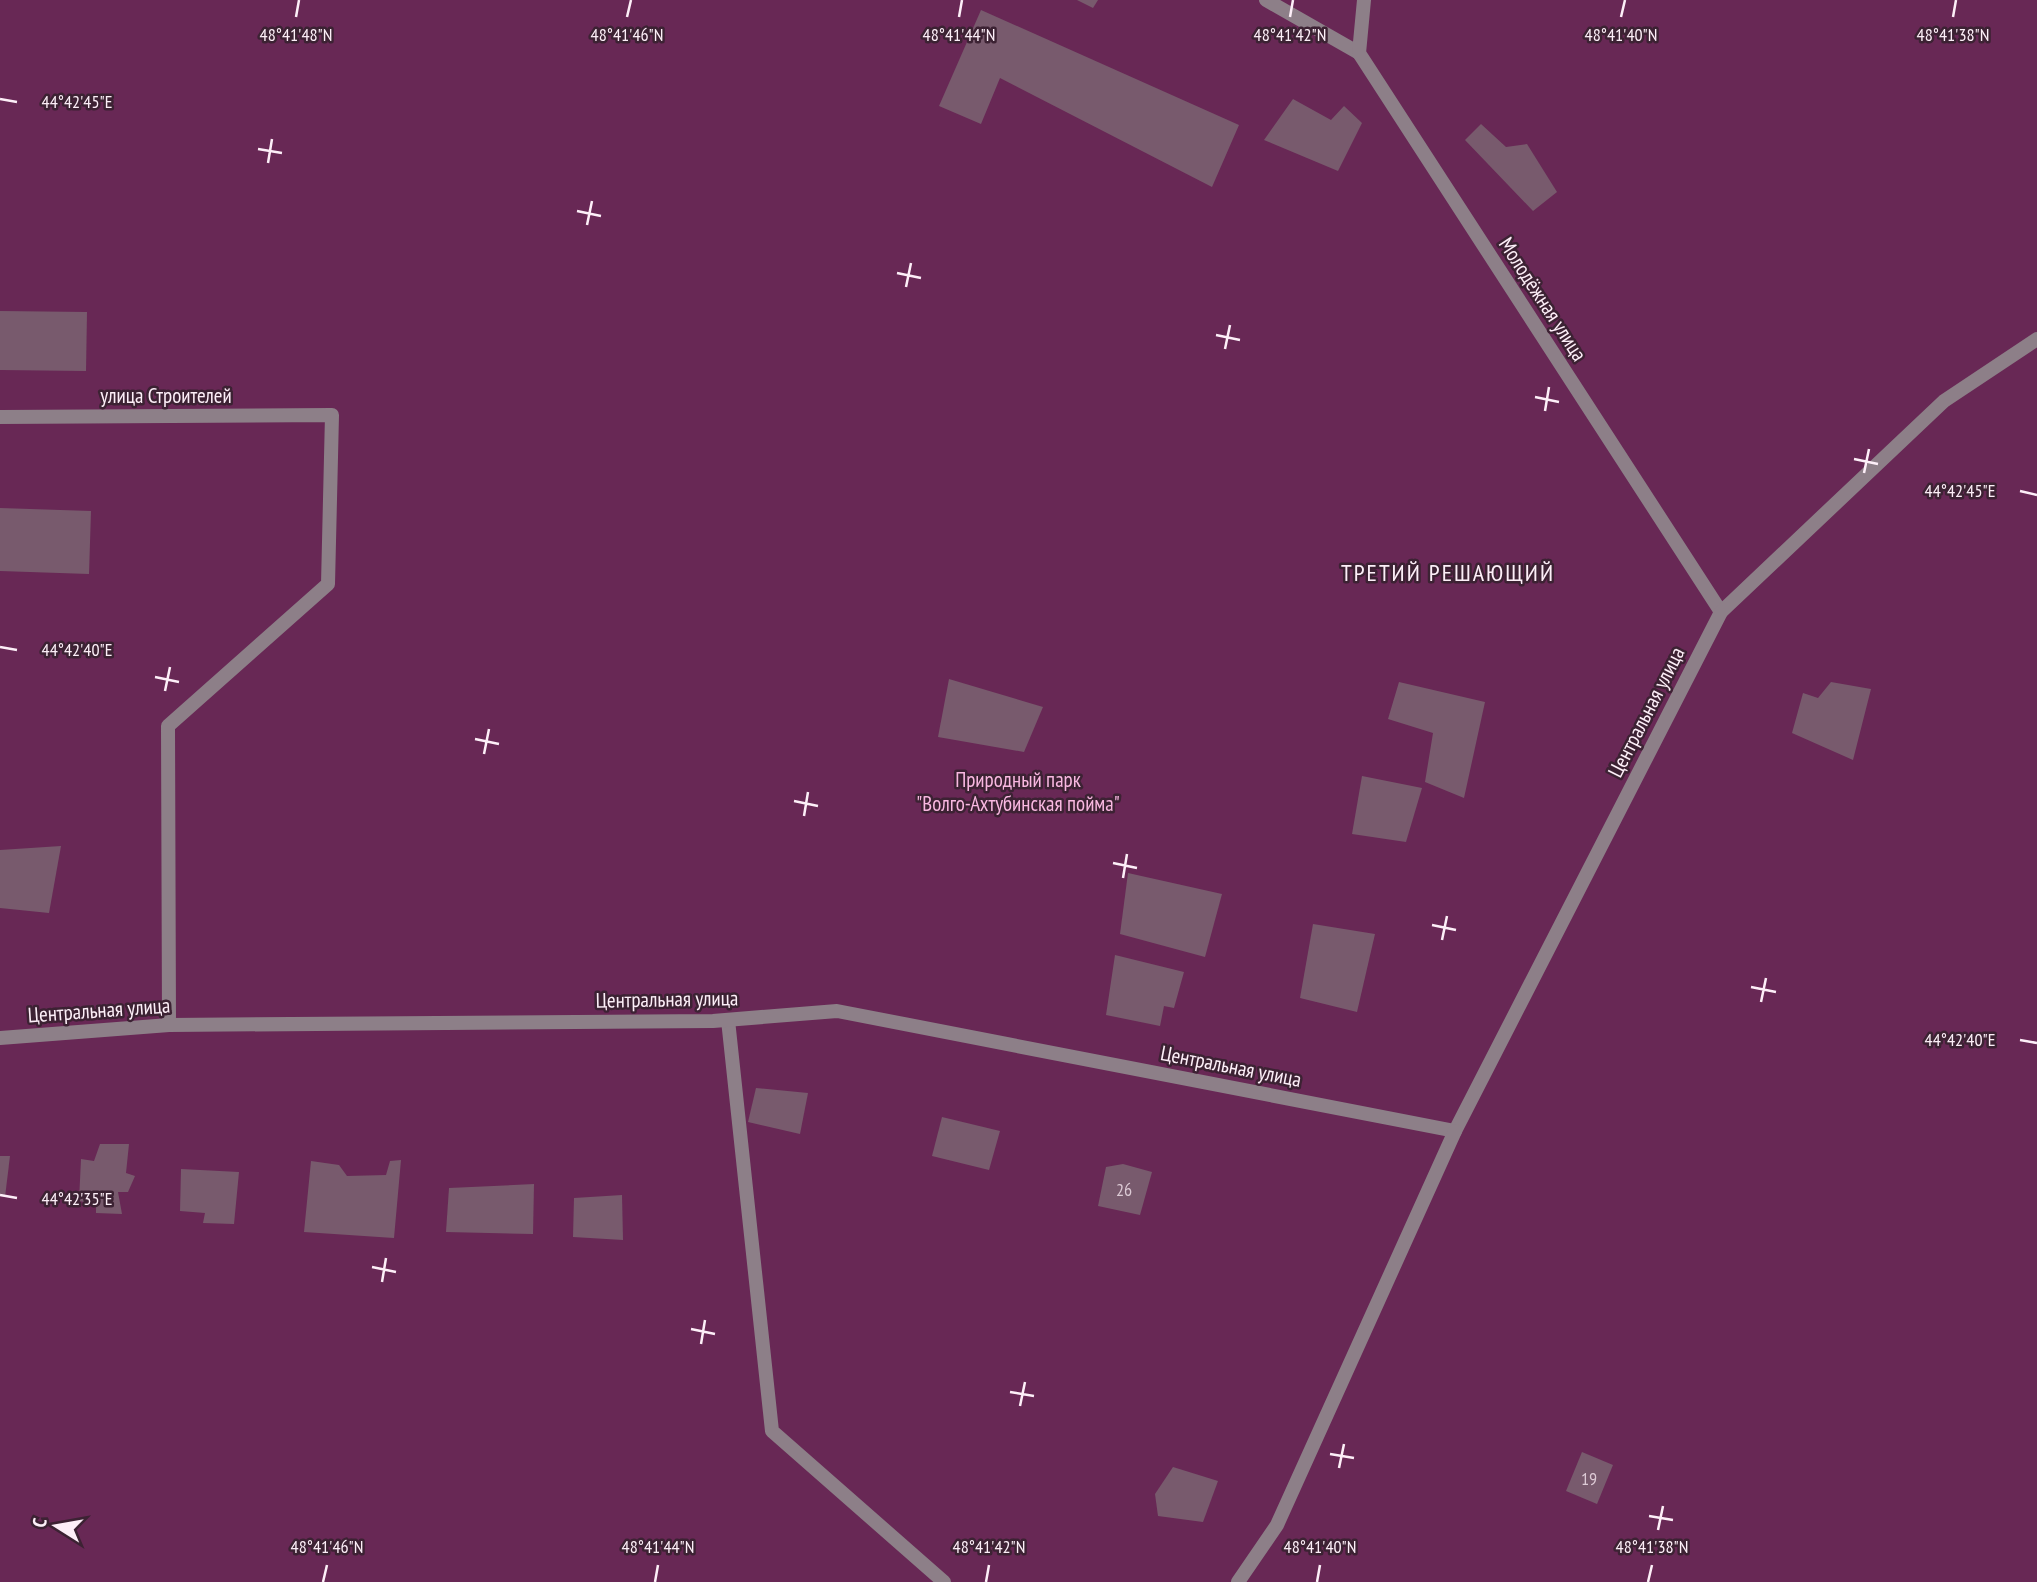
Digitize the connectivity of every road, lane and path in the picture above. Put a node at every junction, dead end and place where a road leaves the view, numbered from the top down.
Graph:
1 (1266, 0) edge
2 (1364, 0) edge
3 (1359, 53) junction
4 (2037, 340) edge
5 (0, 417) edge
6 (1721, 612) junction
7 (728, 1020) junction
8 (169, 1025) junction
9 (0, 1038) edge
10 (1455, 1132) junction
11 (944, 1582) edge
12 (1238, 1582) edge

1 - 3 street
2 - 3 street
3 - 6 street, Молодёжная улица
4 - 6 street, Центральная улица
5 - 8 street, улица Строителей
6 - 10 street, Центральная улица
7 - 8 street, Центральная улица
7 - 10 street, Центральная улица
7 - 11 street
8 - 9 street, Центральная улица
10 - 12 street

